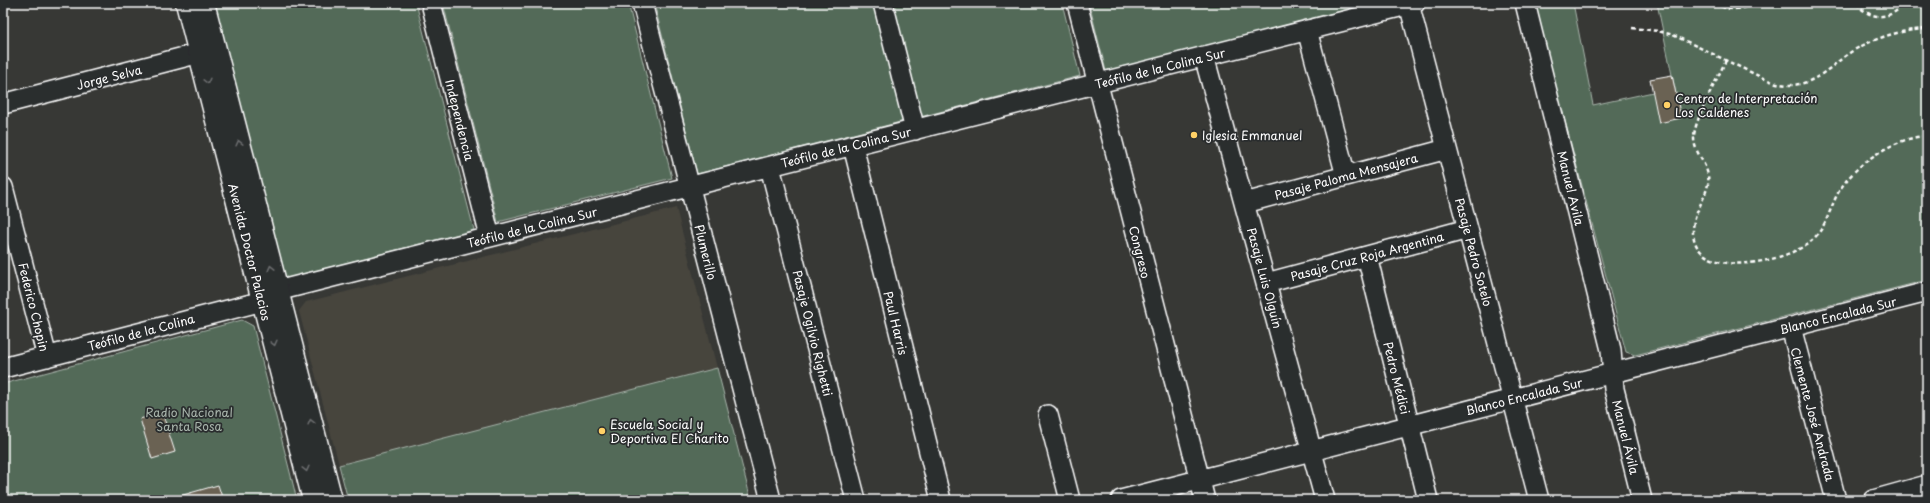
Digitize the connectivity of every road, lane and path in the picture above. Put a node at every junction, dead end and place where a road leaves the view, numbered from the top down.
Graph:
1 (187, 3) edge
2 (203, 3) edge
3 (431, 3) edge
4 (642, 3) edge
5 (883, 3) edge
6 (1077, 3) edge
7 (1526, 3) edge
8 (1715, 3) edge
9 (1753, 3) edge
10 (1857, 3) edge
11 (1903, 3) edge
12 (1412, 4) edge
13 (1632, 28) dead end
14 (1927, 29) edge
15 (1307, 30) junction
16 (207, 51) junction
17 (1204, 56) junction
18 (1726, 60) junction
19 (1098, 84) junction
20 (3, 104) edge
21 (915, 130) junction
22 (1927, 136) edge
23 (853, 146) junction
24 (1447, 148) junction
25 (770, 167) junction
26 (1346, 176) junction
27 (3, 187) edge
28 (690, 187) junction
29 (1244, 203) junction
30 (1468, 230) junction
31 (490, 237) junction
32 (1367, 256) junction
33 (1266, 283) junction
34 (1927, 292) edge
35 (270, 296) junction
36 (1791, 327) junction
37 (47, 357) junction
38 (3, 368) edge
39 (1613, 373) junction
40 (1512, 399) junction
41 (1048, 415) dead end
42 (1408, 426) junction
43 (1312, 451) junction
44 (1199, 480) junction
45 (1927, 485) edge
46 (314, 500) edge
47 (331, 500) edge
48 (770, 500) edge
49 (856, 500) edge
50 (941, 500) edge
51 (1070, 500) edge
52 (1121, 500) edge
53 (1205, 500) edge
54 (1325, 500) edge
55 (1428, 500) edge
56 (1539, 500) edge
57 (1642, 500) edge
58 (1836, 500) edge
59 (1873, 500) edge

1 - 16 main road, Avenida Doctor Palacios
2 - 16 main road, Avenida Doctor Palacios
3 - 31 street, Independencia
4 - 28 street, Plumerillo
5 - 21 street
6 - 19 street, Congreso
7 - 39 street, Manuel Avila
8 - 9 path
10 - 11 path
12 - 15 street, Teófilo de la Colina Sur
12 - 24 street, Pasaje Pedro Sotelo
13 - 18 path
14 - 18 path
15 - 17 street, Teófilo de la Colina Sur
15 - 26 street
16 - 20 street, Jorge Selva
16 - 35 main road, Avenida Doctor Palacios
17 - 19 street, Teófilo de la Colina Sur
17 - 29 street, Pasaje Luis Olguín
18 - 22 path
19 - 21 street, Teófilo de la Colina Sur
19 - 44 street, Congreso
21 - 23 street, Teófilo de la Colina Sur
23 - 25 street, Teófilo de la Colina Sur
23 - 50 street, Paul Harris
24 - 26 street, Pasaje Paloma Mensajera
24 - 30 street, Pasaje Pedro Sotelo
25 - 28 street, Teófilo de la Colina Sur
25 - 49 street, Pasaje Ogilvio Righetti
26 - 29 street, Pasaje Paloma Mensajera
27 - 37 street, Federico Chopin
28 - 31 street, Teófilo de la Colina Sur
28 - 48 street, Plumerillo
29 - 33 street, Pasaje Luis Olguín
30 - 32 street, Pasaje Cruz Roja Argentina
30 - 40 street, Pasaje Pedro Sotelo
31 - 35 street, Teófilo de la Colina Sur
32 - 33 street, Pasaje Cruz Roja Argentina
32 - 42 street, Pedro Médici
33 - 43 street, Pasaje Luis Olguín
34 - 36 street, Blanco Encalada Sur
35 - 37 street, Teófilo de la Colina
35 -> 46 main road, Avenida Doctor Palacios
47 -> 35 main road, Avenida Doctor Palacios
36 - 39 street, Blanco Encalada Sur
36 - 58 street, Clemente José Andrada
37 - 38 street, Teófilo de la Colina
39 - 40 street, Blanco Encalada Sur
39 - 57 street, Manuel Ávila
40 - 42 street, Blanco Encalada Sur
40 - 56 street, Pasaje Pedro Sotelo
41 - 51 street
42 - 43 street, Blanco Encalada Sur
42 - 55 street, Pedro Médici
43 - 44 street, Blanco Encalada Sur
43 - 54 street, Pasaje Luis Olguín
44 - 52 street, Blanco Encalada Sur
44 - 53 street, Congreso
45 - 59 street

